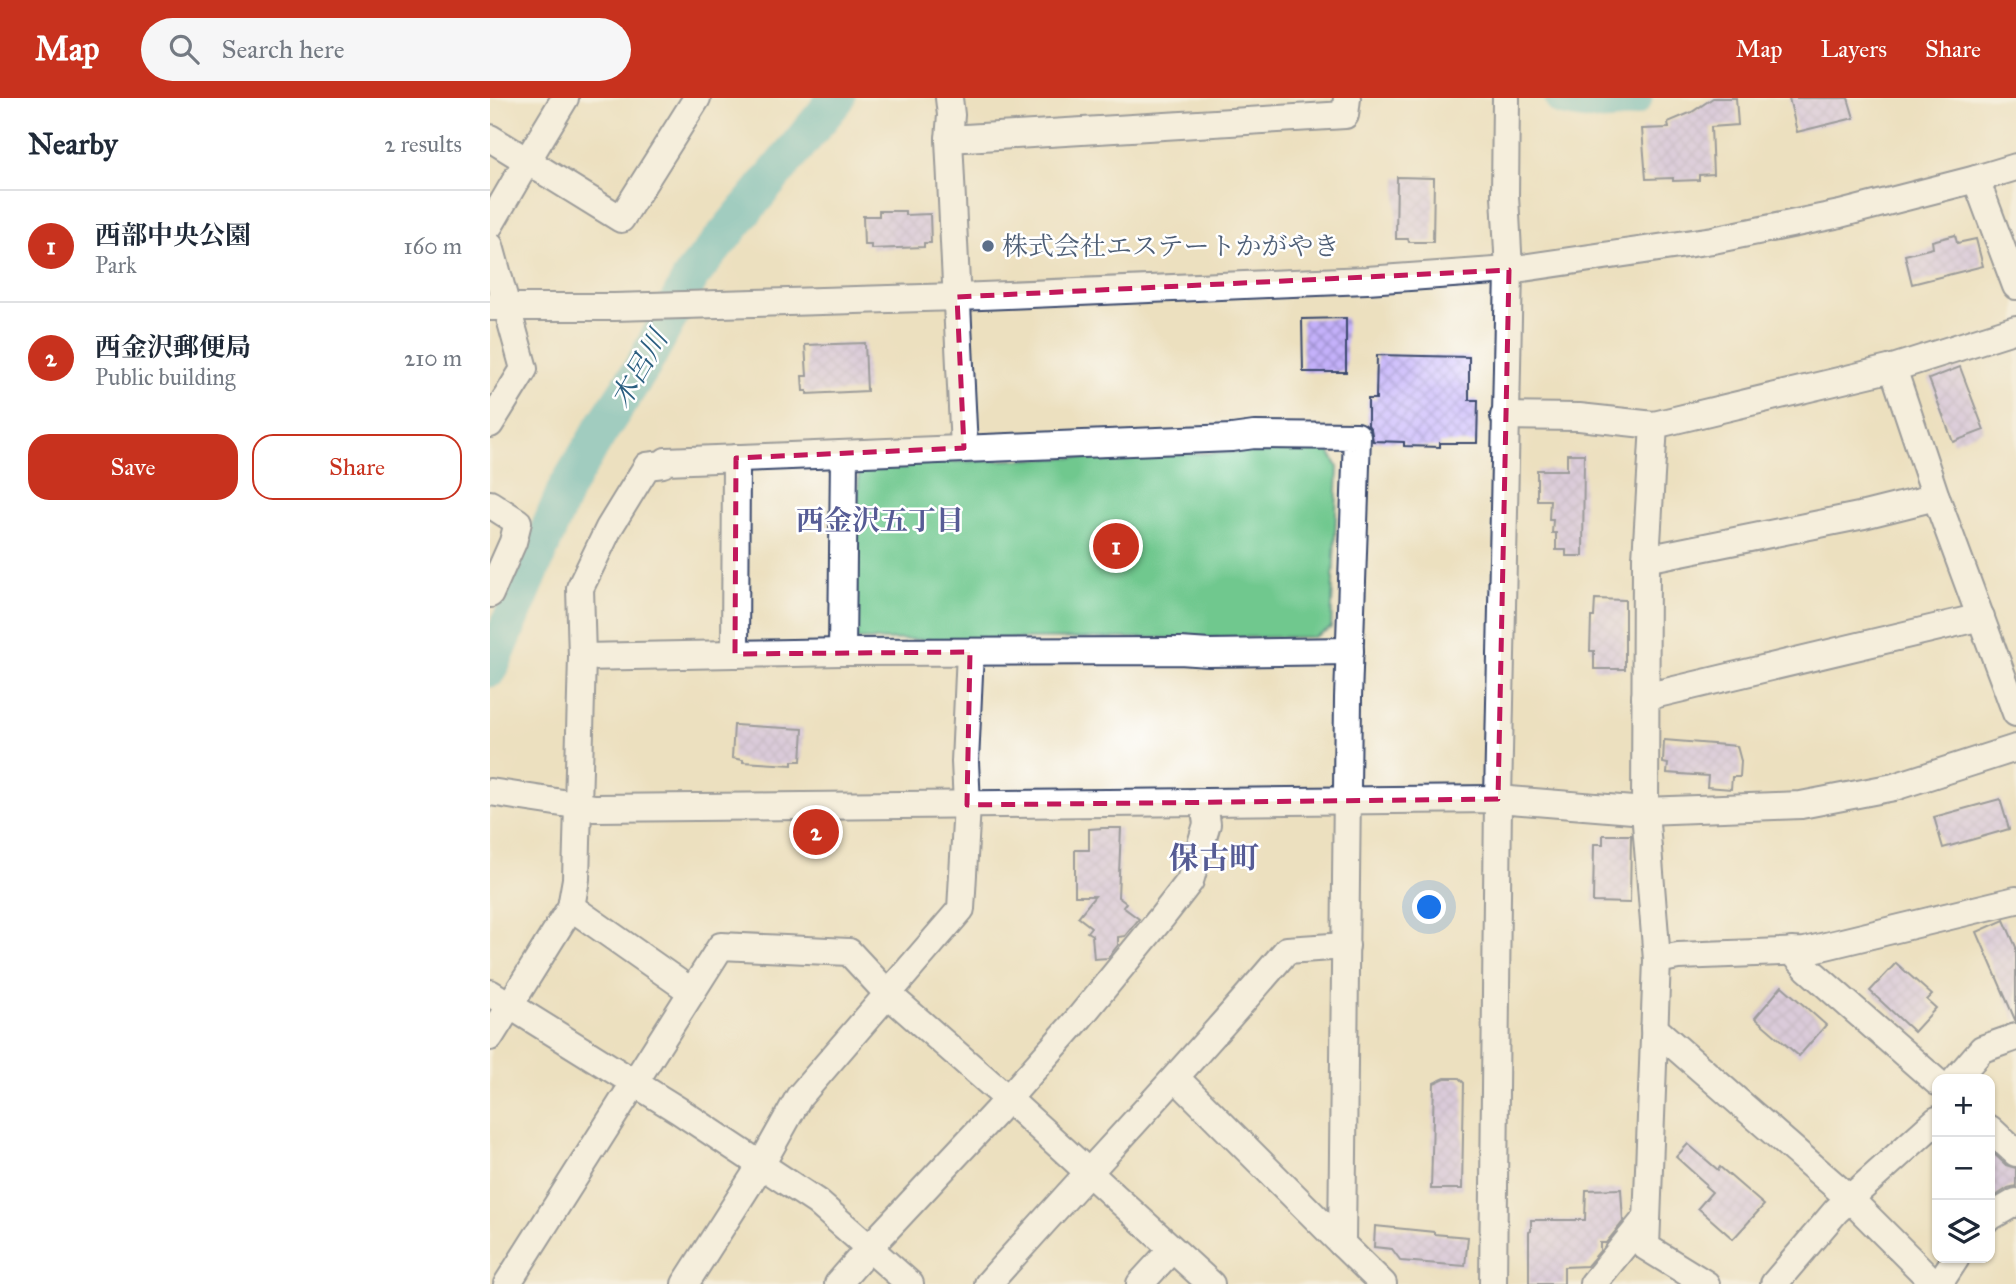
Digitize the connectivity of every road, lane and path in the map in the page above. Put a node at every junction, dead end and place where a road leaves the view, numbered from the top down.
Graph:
1 (565, 98) edge
2 (697, 98) edge
3 (949, 98) edge
4 (1347, 98) edge
5 (1506, 98) edge
6 (490, 138) edge
7 (949, 139) junction
8 (527, 161) junction
9 (2016, 167) edge
10 (1976, 179) junction
11 (490, 225) edge
12 (490, 246) edge
13 (1509, 270) junction
14 (2016, 286) edge
15 (957, 297) junction
16 (499, 307) edge
17 (2016, 329) edge
18 (1893, 368) junction
19 (1504, 416) junction
20 (490, 424) edge
21 (1654, 425) junction
22 (964, 449) junction
23 (844, 454) junction
24 (736, 458) junction
25 (1936, 497) junction
26 (490, 504) edge
27 (1646, 559) junction
28 (490, 594) edge
29 (1981, 617) junction
30 (1350, 651) junction
31 (842, 652) junction
32 (970, 652) junction
33 (735, 654) junction
34 (582, 657) junction
35 (1645, 697) junction
36 (2016, 713) edge
37 (2016, 748) edge
38 (490, 792) edge
39 (1498, 799) junction
40 (1347, 801) junction
41 (1204, 803) junction
42 (967, 805) junction
43 (578, 806) junction
44 (1645, 811) junction
45 (2016, 900) edge
46 (571, 907) junction
47 (1346, 946) junction
48 (1792, 951) junction
49 (1657, 960) junction
50 (692, 992) junction
51 (888, 995) junction
52 (500, 999) edge
53 (1654, 1028) junction
54 (490, 1037) edge
55 (2016, 1037) edge
56 (1960, 1074) edge
57 (1176, 1078) junction
58 (1932, 1078) edge
59 (634, 1082) junction
60 (1007, 1099) junction
61 (1932, 1125) edge
62 (1995, 1134) edge
63 (2016, 1153) edge
64 (761, 1165) junction
65 (1087, 1173) junction
66 (1850, 1199) junction
67 (2016, 1202) edge
68 (1995, 1214) edge
69 (1647, 1217) junction
70 (1342, 1244) junction
71 (869, 1248) junction
72 (1172, 1249) junction
73 (1952, 1263) edge
74 (507, 1284) edge
75 (685, 1284) edge
76 (838, 1284) edge
77 (910, 1284) edge
78 (988, 1284) edge
79 (1140, 1284) edge
80 (1211, 1284) edge
81 (1383, 1284) edge
82 (1493, 1284) edge
83 (1594, 1284) edge
84 (1706, 1284) edge
85 (1774, 1284) edge
86 (1937, 1284) edge

1 - 8 street
2 - 8 street
3 - 7 street
4 - 7 street
5 - 13 street
6 - 8 street
7 - 15 street
8 - 11 street
9 - 10 street
10 - 13 street
10 - 14 street
12 - 16 street
13 - 15 street
13 - 19 street
15 - 16 street
15 - 22 street
16 - 20 street
17 - 18 street
18 - 21 street
18 - 25 street
19 - 21 street
19 - 39 street
21 - 27 street
22 - 23 street
22 - 30 street
23 - 24 street
23 - 31 street
24 - 33 street
24 - 34 street
25 - 27 street
25 - 29 street
26 - 28 street
27 - 35 street
29 - 35 street
29 - 36 street
30 - 32 street
30 - 40 street
31 - 32 street
31 - 33 street
32 - 42 street
33 - 34 street
34 - 43 street
35 - 44 street
37 - 44 street
38 - 43 street
39 - 40 street
39 - 44 street
39 - 82 street
40 - 41 street
40 - 47 street
41 - 42 street
41 - 60 street
42 - 43 street
42 - 51 street
43 - 46 street
44 - 49 street
45 - 48 street
46 - 50 street
46 - 52 street
47 - 57 street
47 - 70 street
48 - 49 street
48 - 58 street
49 - 53 street
50 - 51 street
50 - 59 street
51 - 60 street
51 - 64 street
52 - 54 street
52 - 59 street
53 - 66 street
53 - 69 street
55 - 56 street
57 - 65 street
57 - 70 street
59 - 64 street
59 - 74 street
60 - 65 street
60 - 71 street
61 - 66 street
62 - 63 street
64 - 71 street
64 - 75 street
65 - 72 street
65 - 78 street
66 - 85 street
66 - 86 street
67 - 68 street
69 - 83 street
69 - 84 street
70 - 81 street
71 - 76 street
71 - 77 street
72 - 79 street
72 - 80 street
73 - 86 street

